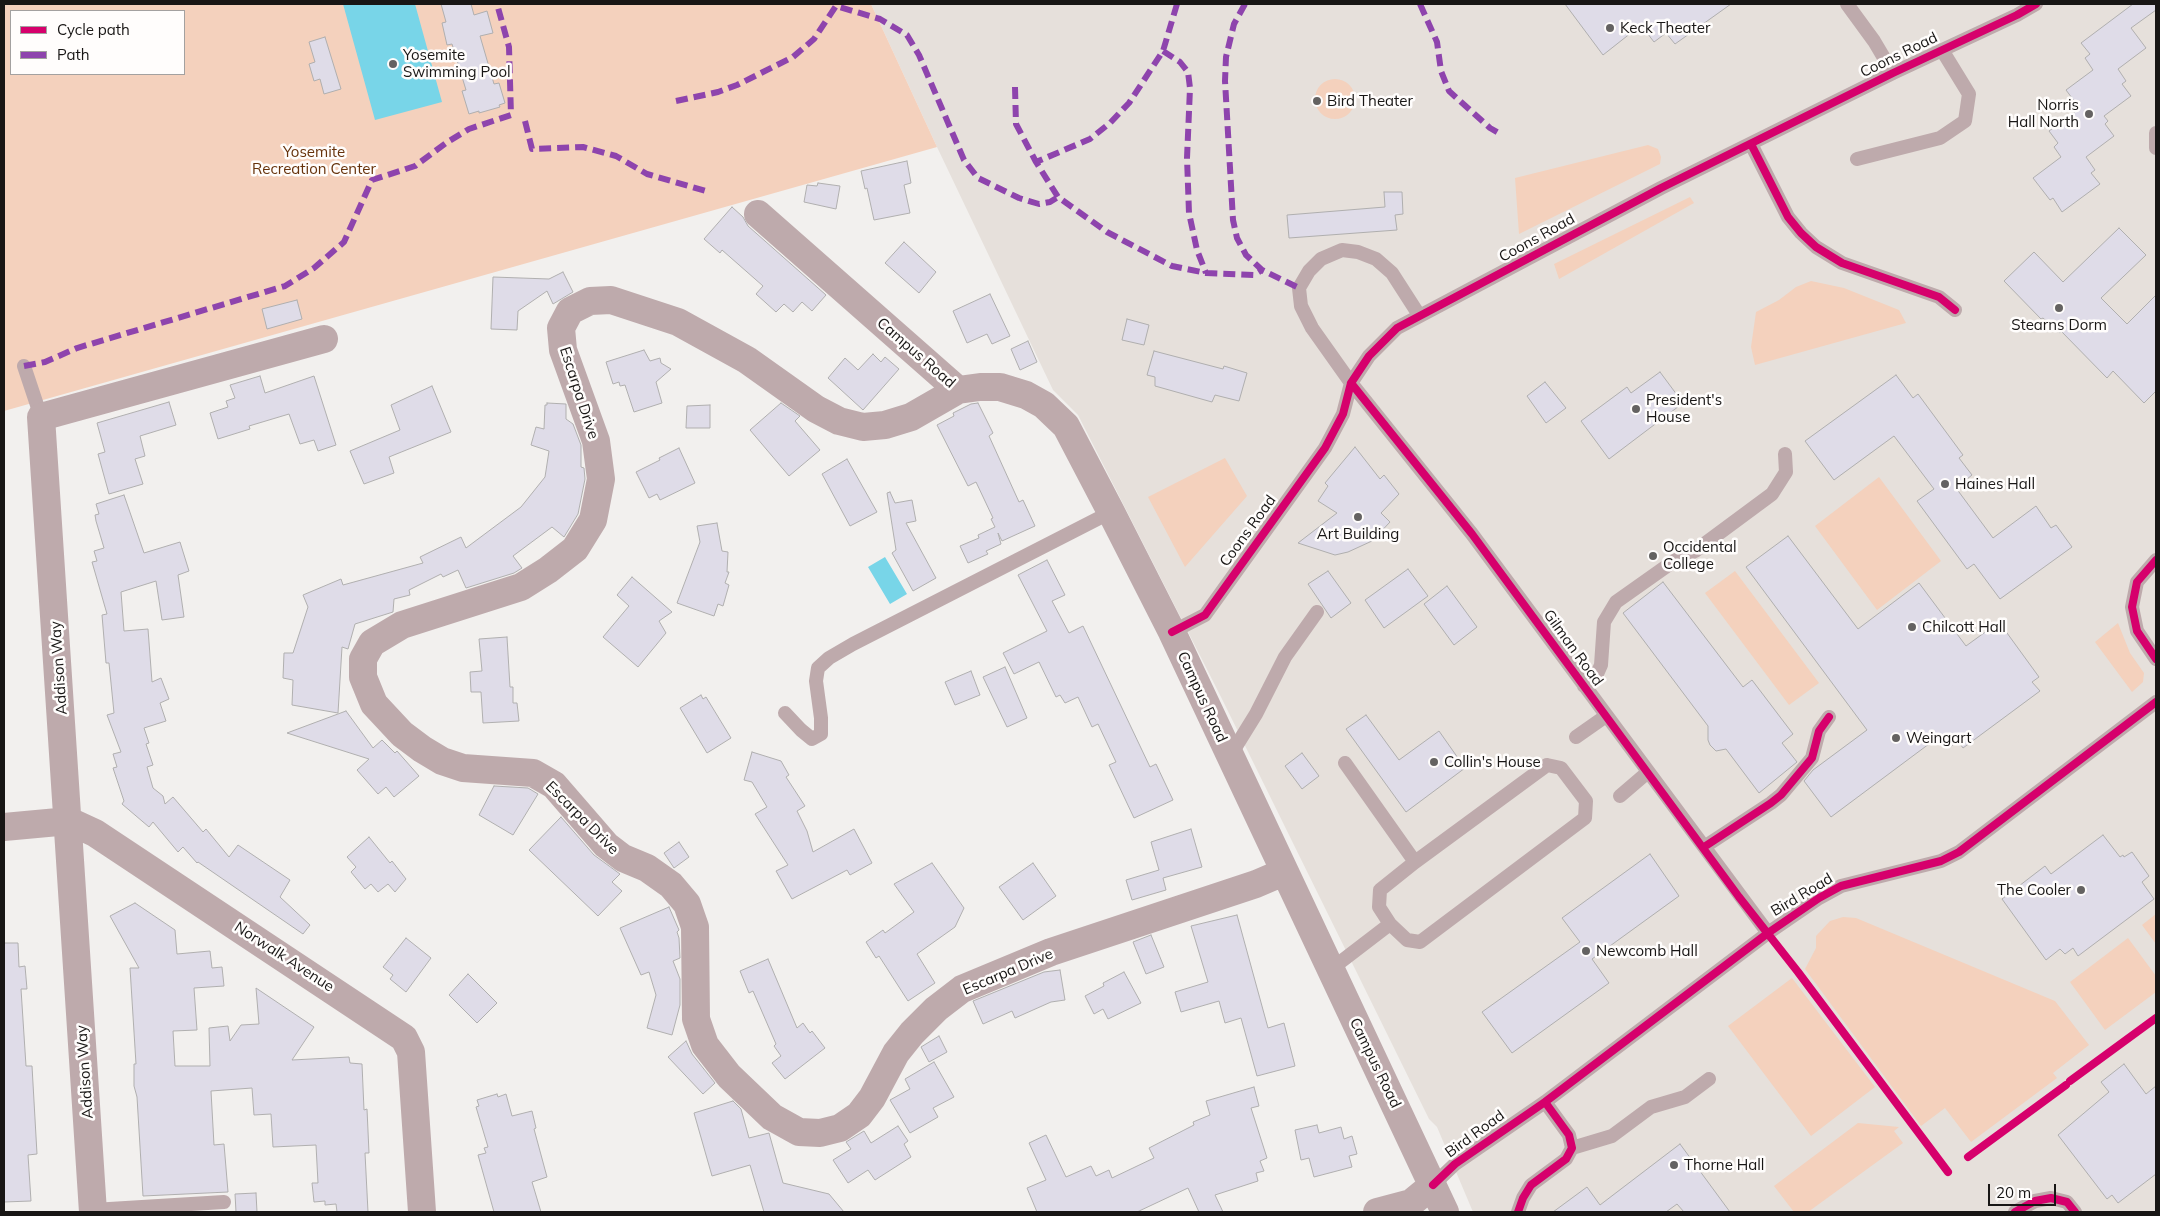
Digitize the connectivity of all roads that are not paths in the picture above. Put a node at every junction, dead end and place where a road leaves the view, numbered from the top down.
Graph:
1 (1847, 4) edge
2 (2036, 4) edge
3 (1942, 50) junction
4 (1893, 72) junction
5 (2156, 132) edge
6 (1751, 144) junction
7 (2156, 148) edge
8 (1856, 159) dead end
9 (758, 214) dead end
10 (1955, 310) dead end
11 (1419, 315) junction
12 (324, 339) dead end
13 (24, 366) dead end
14 (1351, 383) junction
15 (958, 390) junction
16 (41, 417) junction
17 (1785, 454) dead end
18 (1111, 512) junction
19 (2156, 560) edge
20 (1317, 612) dead end
21 (1172, 632) junction
22 (2154, 650) edge
23 (1584, 686) junction
24 (2156, 702) edge
25 (785, 713) dead end
26 (1606, 716) junction
27 (1829, 717) dead end
28 (1576, 737) dead end
29 (1230, 756) junction
30 (1345, 763) dead end
31 (1648, 772) junction
32 (1620, 796) dead end
33 (69, 821) junction
34 (4, 827) edge
35 (1704, 847) junction
36 (1415, 862) junction
37 (1284, 872) junction
38 (1390, 924) junction
39 (1768, 933) junction
40 (1330, 970) junction
41 (1709, 1079) dead end
42 (1545, 1102) junction
43 (1572, 1148) junction
44 (1433, 1185) junction
45 (224, 1202) dead end
46 (93, 1211) edge
47 (422, 1212) edge
48 (1377, 1212) edge
49 (1445, 1212) edge
50 (1518, 1212) edge
51 (2014, 1212) edge
52 (2075, 1212) edge

1 - 4 lane
2 - 3 lane, Coons Road
3 - 4 lane, Coons Road
3 - 8 lane
4 - 6 lane, Coons Road
5 - 7 lane
6 - 10 lane
6 - 11 lane, Coons Road
9 - 15 street, Campus Road
11 - 14 lane, Coons Road
11 - 14 lane, Gilman Road
12 - 16 street
13 - 16 lane
14 - 21 lane, Coons Road
14 - 23 lane, Gilman Road
15 - 18 street, Campus Road
15 - 37 street, Escarpa Drive
16 - 33 street, Addison Way
17 - 23 lane
18 - 21 street, Campus Road
18 - 25 lane
19 - 22 lane
20 - 29 lane
21 - 29 street, Campus Road
23 - 26 lane, Gilman Road
24 - 39 lane, Bird Road
26 - 28 lane
26 - 31 lane, Gilman Road
27 - 35 lane
29 - 37 street, Campus Road
30 - 36 lane
31 - 32 lane
31 - 35 lane, Gilman Road
33 - 34 street
33 - 46 street, Addison Way
33 - 47 street, Norwalk Avenue
35 - 39 lane, Gilman Road
36 - 38 lane
36 - 38 lane
37 - 40 street, Campus Road
38 - 40 lane
39 - 42 lane, Bird Road
40 - 44 street, Campus Road
41 - 43 lane
42 - 43 lane
42 - 44 lane, Bird Road
43 - 50 lane
44 - 48 street
44 - 49 street, Campus Road
45 - 46 lane
51 - 52 lane

